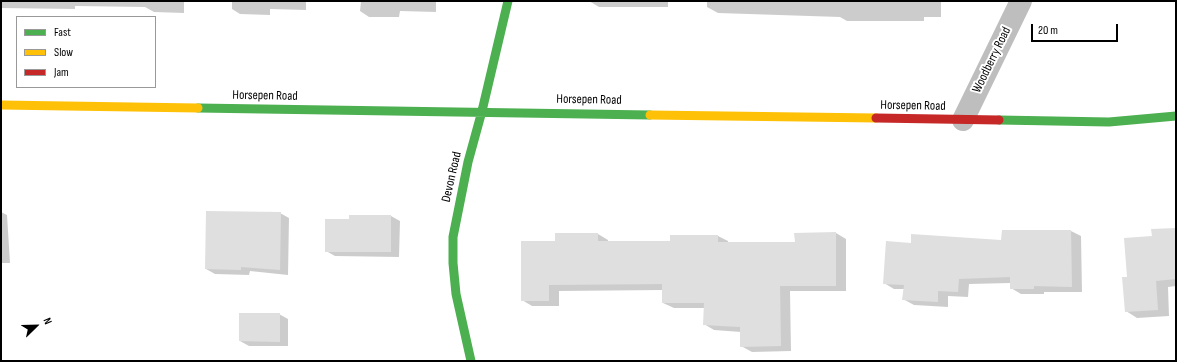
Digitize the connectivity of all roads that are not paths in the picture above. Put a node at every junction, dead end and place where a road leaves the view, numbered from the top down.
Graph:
1 (508, 1) edge
2 (1021, 1) edge
3 (1, 105) edge
4 (482, 111) junction
5 (1176, 116) edge
6 (963, 120) junction
7 (471, 361) edge

1 - 4 street, Devon Road
2 - 6 street, Woodberry Road
3 - 4 street, Horsepen Road
4 - 6 street, Horsepen Road
4 - 7 street, Devon Road
5 - 6 street, Horsepen Road

